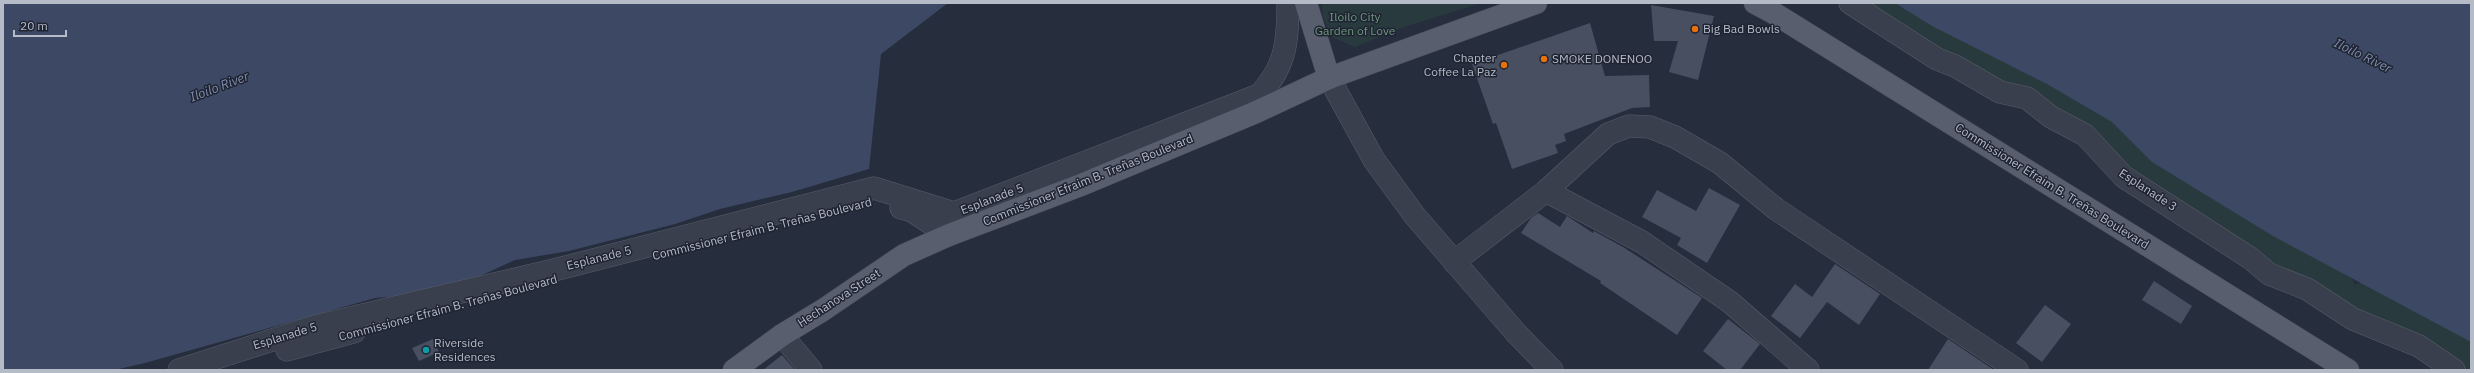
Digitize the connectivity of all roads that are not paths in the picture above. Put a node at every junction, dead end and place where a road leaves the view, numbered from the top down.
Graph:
1 (1288, 3) edge
2 (1306, 3) edge
3 (1536, 3) edge
4 (1755, 3) edge
5 (1850, 3) edge
6 (1329, 78) junction
7 (1546, 191) junction
8 (949, 235) junction
9 (1454, 262) junction
10 (782, 335) junction
11 (179, 370) edge
12 (214, 370) edge
13 (734, 370) edge
14 (811, 370) edge
15 (1552, 370) edge
16 (1808, 370) edge
17 (2017, 370) edge
18 (2348, 370) edge
19 (2454, 370) edge

1 - 11 street, Esplanade 5
2 - 6 main road
3 - 6 main road, Commissioner Efraim B. Treñas Boulevard
4 - 18 main road, Commissioner Efraim B. Treñas Boulevard
5 - 19 street, Esplanade 3
6 - 8 main road, Commissioner Efraim B. Treñas Boulevard
6 - 9 street
7 - 9 street
7 - 16 street
7 - 17 street
8 - 10 main road, Hechanova Street
8 - 12 street, Commissioner Efraim B. Treñas Boulevard
9 - 15 street
10 - 13 main road, Hechanova Street
10 - 14 street

